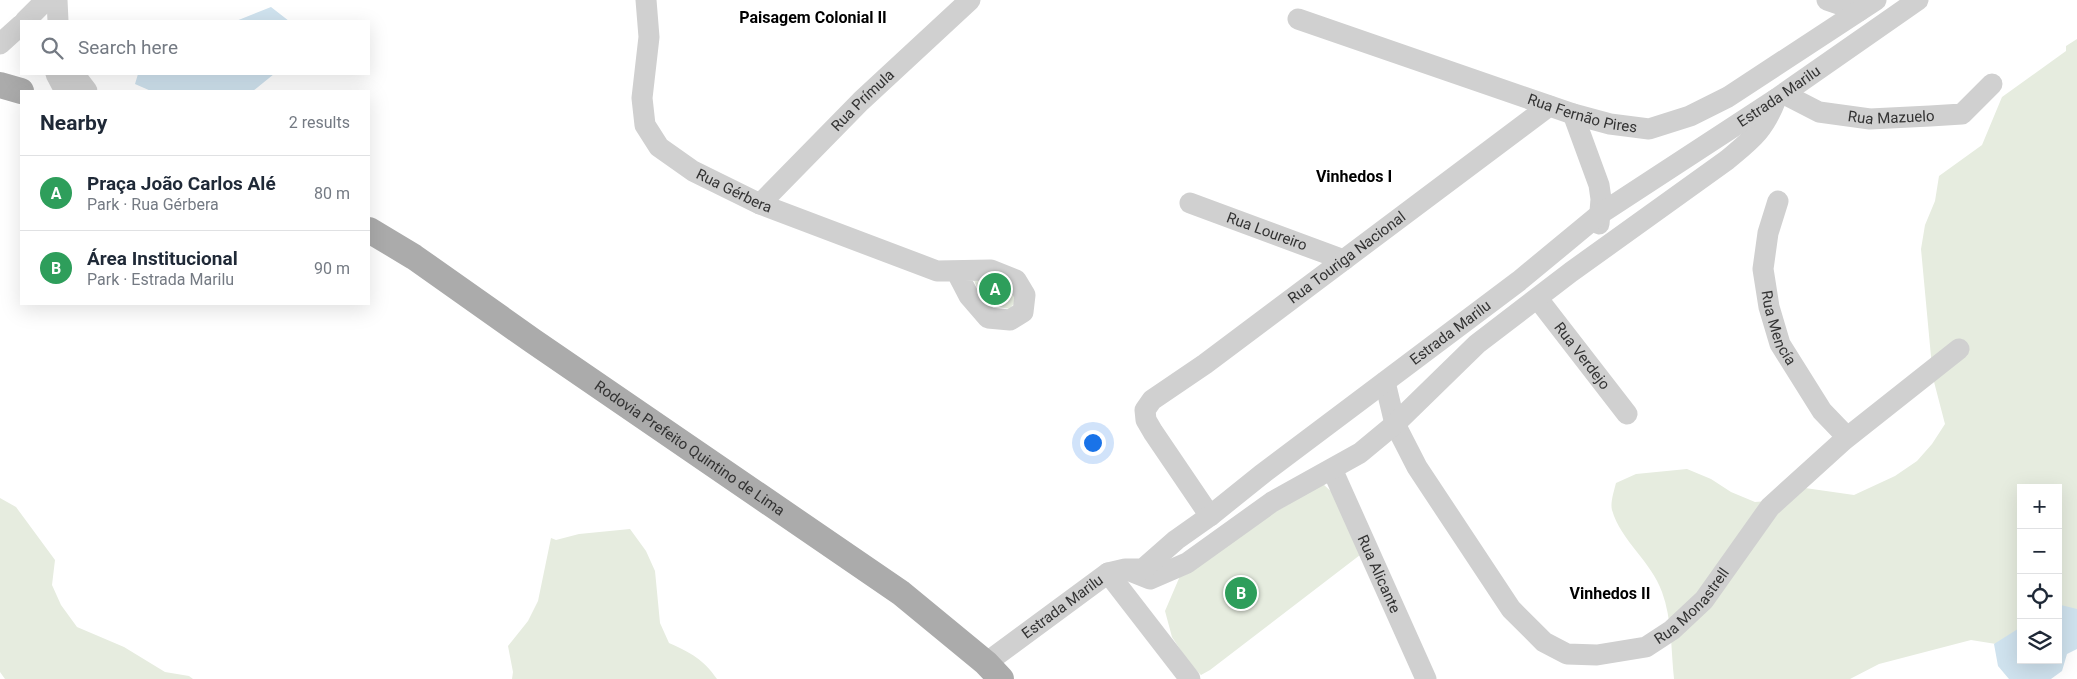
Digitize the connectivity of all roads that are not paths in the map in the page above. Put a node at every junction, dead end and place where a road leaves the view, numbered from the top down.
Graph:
1 (646, 0) edge
2 (970, 0) edge
3 (1827, 0) edge
4 (1918, 0) edge
5 (1867, 5) edge
6 (46, 6) edge
7 (1298, 19) dead end
8 (26, 20) edge
9 (57, 20) edge
10 (20, 26) edge
11 (0, 44) edge
12 (57, 75) edge
13 (75, 75) edge
14 (1992, 84) dead end
15 (0, 85) edge
16 (64, 90) edge
17 (87, 90) edge
18 (20, 91) edge
19 (1780, 96) junction
20 (1549, 106) junction
21 (1573, 114) junction
22 (1778, 201) dead end
23 (1190, 203) dead end
24 (760, 204) junction
25 (1600, 214) junction
26 (370, 231) edge
27 (1599, 252) junction
28 (1344, 260) junction
29 (956, 270) dead end
30 (1538, 299) junction
31 (1959, 348) dead end
32 (1385, 382) junction
33 (1627, 414) dead end
34 (1394, 424) junction
35 (1847, 437) junction
36 (1332, 469) junction
37 (1210, 516) junction
38 (1117, 571) junction
39 (994, 671) edge
40 (1190, 679) edge
41 (1426, 679) edge

1 - 24 street, Rua Gérbera
2 - 24 street, Rua Prímula
3 - 5 street
4 - 19 street, Estrada Marilu
5 - 21 street, Rua Fernão Pires
6 - 8 street
6 - 9 street
7 - 20 street, Rua Fernão Pires
10 - 11 street
12 - 16 street
13 - 17 street
14 - 19 street, Rua Mazuelo
15 - 18 main road
19 - 25 street, Estrada Marilu
19 - 27 street
20 - 21 street, Rua Fernão Pires
20 - 28 street, Rua Touriga Nacional
21 - 25 street
22 - 35 street, Rua Mencía
23 - 28 street, Rua Loureiro
24 - 29 street, Rua Gérbera
25 - 27 street
25 - 32 street, Estrada Marilu
26 - 39 main road, Rodovia Prefeito Quintino de Lima
27 - 30 street
28 - 37 street, Rua Touriga Nacional
30 - 33 street, Rua Verdejo
30 - 34 street
31 - 35 street, Rua Monastrell
32 - 34 street, Rua Monastrell
32 - 37 street, Estrada Marilu
34 - 35 street, Rua Monastrell
34 - 36 street
36 - 38 street
36 - 41 street, Rua Alicante
37 - 38 street, Estrada Marilu
38 - 39 street, Estrada Marilu
38 - 40 street

